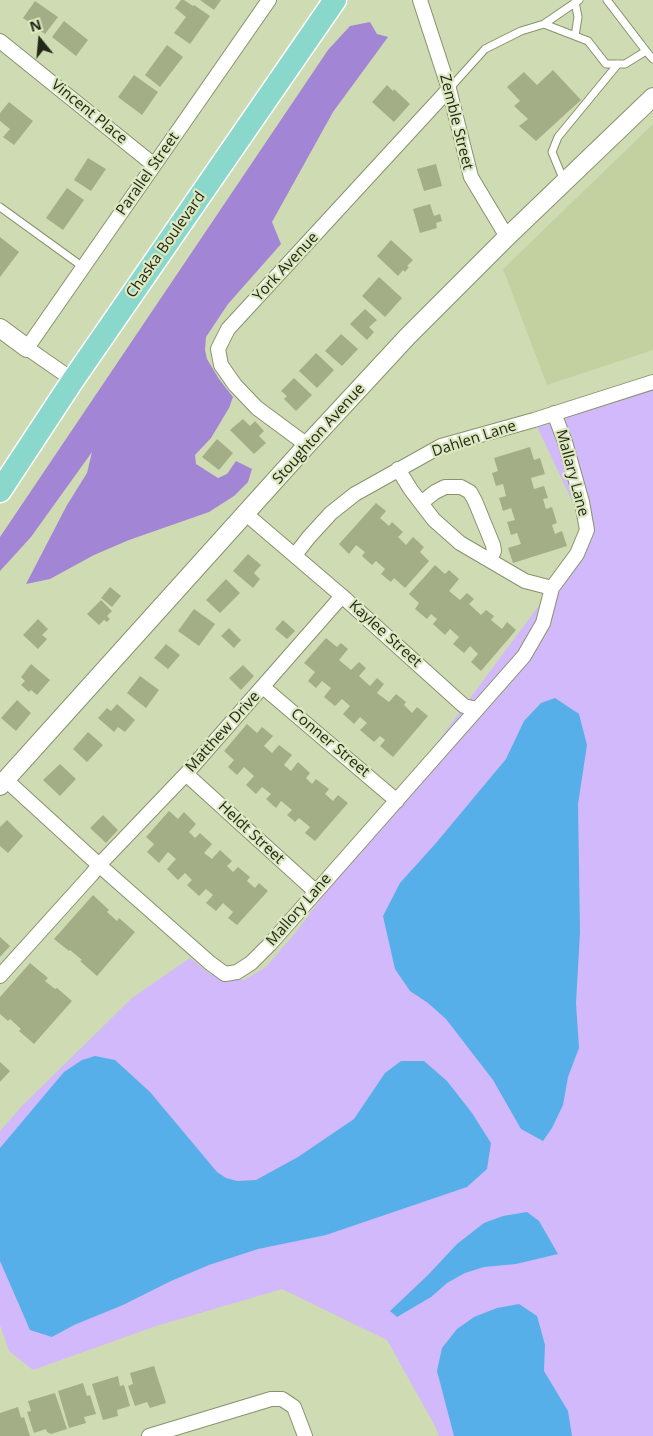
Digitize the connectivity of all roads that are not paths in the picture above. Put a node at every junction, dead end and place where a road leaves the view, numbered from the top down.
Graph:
1 (269, 0) edge
2 (335, 0) edge
3 (420, 0) edge
4 (607, 0) edge
5 (577, 1) edge
6 (544, 24) junction
7 (575, 36) junction
8 (0, 41) edge
9 (646, 51) junction
10 (653, 59) edge
11 (618, 64) junction
12 (450, 89) junction
13 (653, 97) edge
14 (154, 165) junction
15 (564, 182) junction
16 (0, 207) edge
17 (507, 237) junction
18 (83, 267) junction
19 (0, 328) edge
20 (27, 348) junction
21 (73, 380) junction
22 (653, 382) edge
23 (554, 413) junction
24 (307, 445) junction
25 (398, 469) junction
26 (0, 491) edge
27 (421, 503) junction
28 (246, 514) junction
29 (295, 554) junction
30 (490, 560) junction
31 (552, 588) junction
32 (342, 596) junction
33 (264, 687) junction
34 (477, 709) junction
35 (186, 774) junction
36 (3, 783) edge
37 (397, 801) junction
38 (99, 865) junction
39 (315, 891) junction
40 (0, 976) edge
41 (149, 1436) edge
42 (304, 1436) edge

1 - 14 street, Parallel Street
2 - 21 main road, Chaska Boulevard
3 - 12 street, Zemble Street
4 - 9 lane
5 - 6 lane
5 - 7 lane
6 - 7 lane
6 - 12 lane
7 - 11 lane
8 - 14 street, Vincent Place
9 - 10 lane
9 - 11 lane
11 - 15 lane
12 - 17 street, Zemble Street
12 - 24 street, York Avenue
13 - 15 street, Stoughton Avenue
14 - 18 street, Parallel Street
15 - 17 street, Stoughton Avenue
16 - 18 lane
17 - 24 street, Stoughton Avenue
18 - 20 street, Parallel Street
19 - 20 street
20 - 21 street
21 - 26 main road, Chaska Boulevard
22 - 23 street, Dahlen Lane
23 - 25 street, Dahlen Lane
23 - 31 street, Mallary Lane
24 - 28 street, Stoughton Avenue
25 - 27 street
25 - 29 street, Dahlen Lane
27 - 30 street
27 - 30 street
28 - 29 street, Kaylee Street
28 - 36 street, Stoughton Avenue
29 - 32 street, Kaylee Street
30 - 31 street
31 - 34 street, Mallary Lane
32 - 33 street, Matthew Drive
32 - 34 street, Kaylee Street
33 - 35 street, Matthew Drive
33 - 37 street, Conner Street
34 - 37 street, Mallory Lane
35 - 38 street, Matthew Drive
35 - 39 street, Heldt Street
36 - 38 street
37 - 39 street, Mallory Lane
38 - 39 street, Mallory Lane
38 - 40 street, Matthew Drive
41 - 42 street

